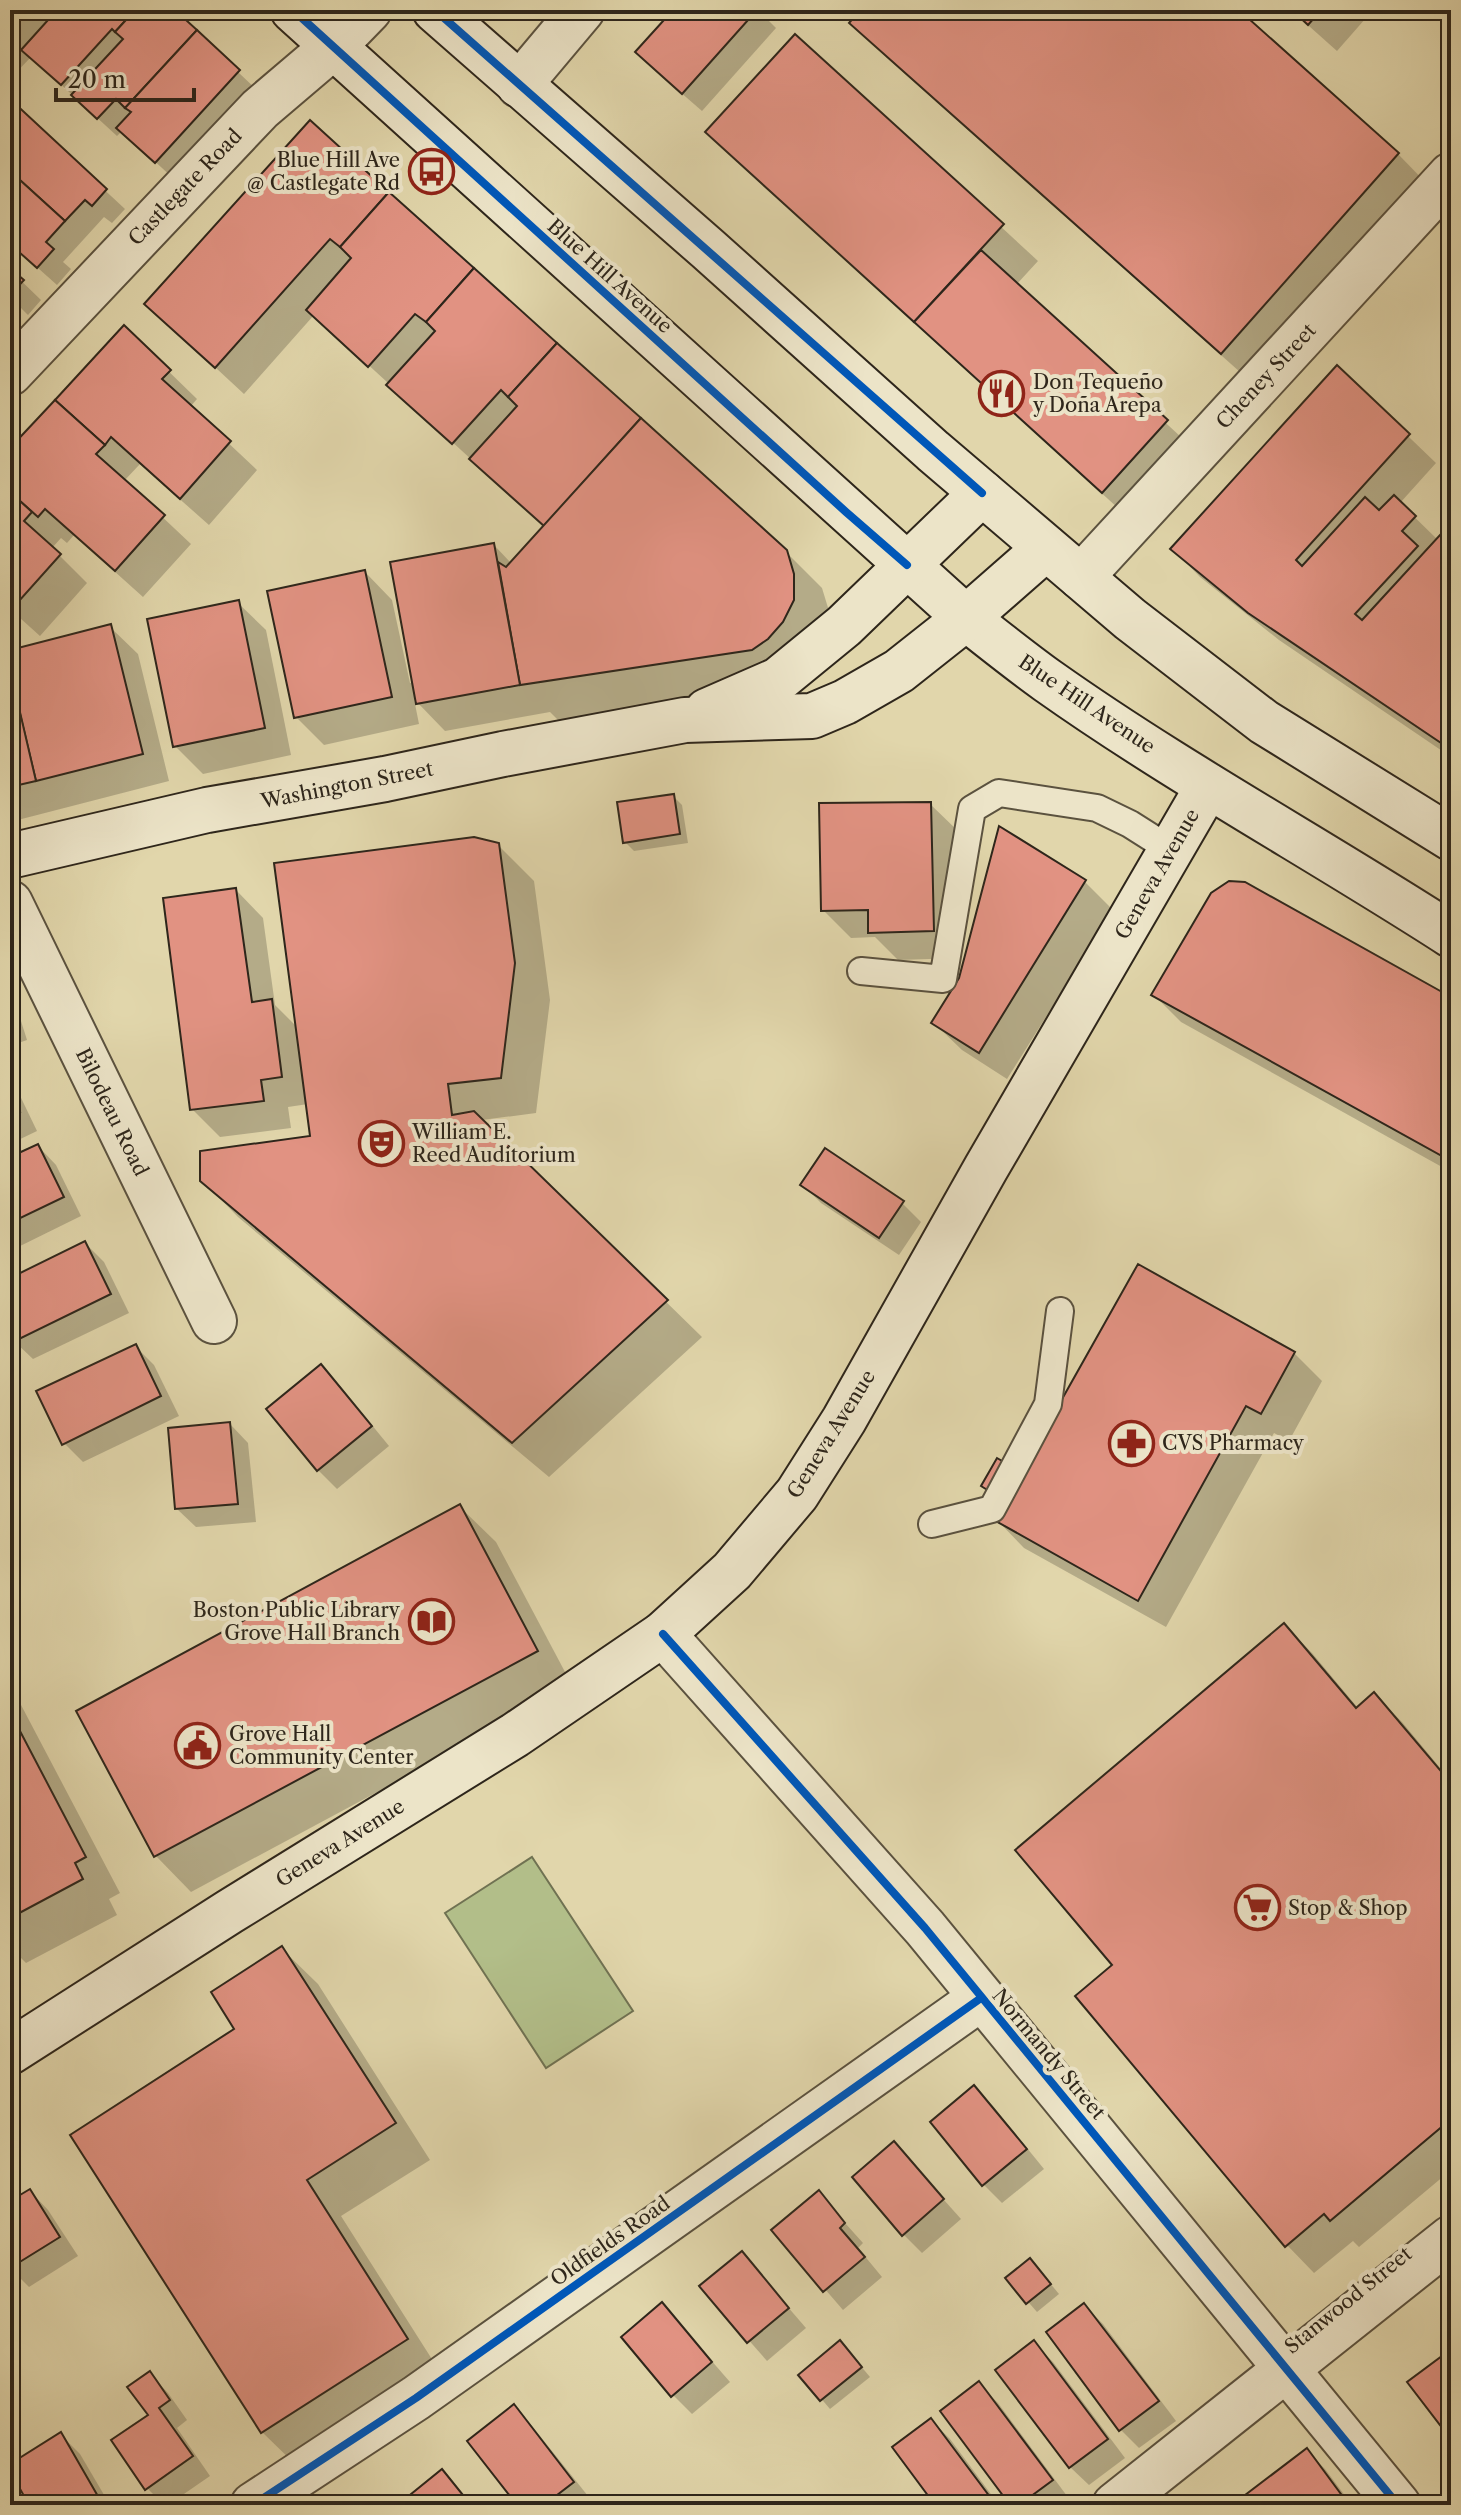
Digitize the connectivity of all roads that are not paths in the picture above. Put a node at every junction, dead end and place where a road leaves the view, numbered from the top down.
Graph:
1 (293, 10) edge
2 (369, 10) edge
3 (435, 10) edge
4 (582, 10) edge
5 (334, 46) junction
6 (519, 85) junction
7 (1451, 175) edge
8 (10, 373) edge
9 (982, 493) junction
10 (1046, 548) junction
11 (907, 565) junction
12 (1081, 577) junction
13 (966, 618) junction
14 (685, 720) junction
15 (1208, 786) junction
16 (1451, 838) edge
17 (1171, 850) junction
18 (10, 856) edge
19 (10, 903) edge
20 (1451, 935) edge
21 (861, 971) dead end
22 (1060, 1311) dead end
23 (214, 1321) dead end
24 (932, 1524) dead end
25 (663, 1634) junction
26 (981, 1998) junction
27 (10, 2052) edge
28 (1451, 2238) edge
29 (1288, 2368) junction
30 (253, 2505) edge
31 (1115, 2505) edge
32 (1398, 2505) edge

1 - 5 main road, Blue Hill Avenue
2 - 5 main road, Castlegate Road
3 - 6 main road
4 - 6 main road
5 - 8 main road, Castlegate Road
5 - 11 main road, Blue Hill Avenue
6 - 9 main road
7 - 12 main road, Cheney Street
9 - 10 main road
9 - 11 main road, Washington Street
10 - 12 main road
10 - 13 main road, Washington Street
11 - 13 main road, Blue Hill Avenue
11 - 14 main road, Washington Street
12 - 16 main road
13 - 14 main road, Washington Street
13 - 15 main road, Blue Hill Avenue
14 - 18 main road, Washington Street
15 - 17 main road, Geneva Avenue
15 - 20 main road, Blue Hill Avenue
17 - 21 lane
17 - 25 main road, Geneva Avenue
19 - 23 main road, Bilodeau Road
22 - 24 lane
25 - 26 main road, Normandy Street
25 - 27 main road, Geneva Avenue
26 - 29 main road, Normandy Street
26 - 30 main road, Oldfields Road
28 - 29 main road, Stanwood Street
29 - 31 main road, Stanwood Street
29 - 32 main road, Normandy Street

